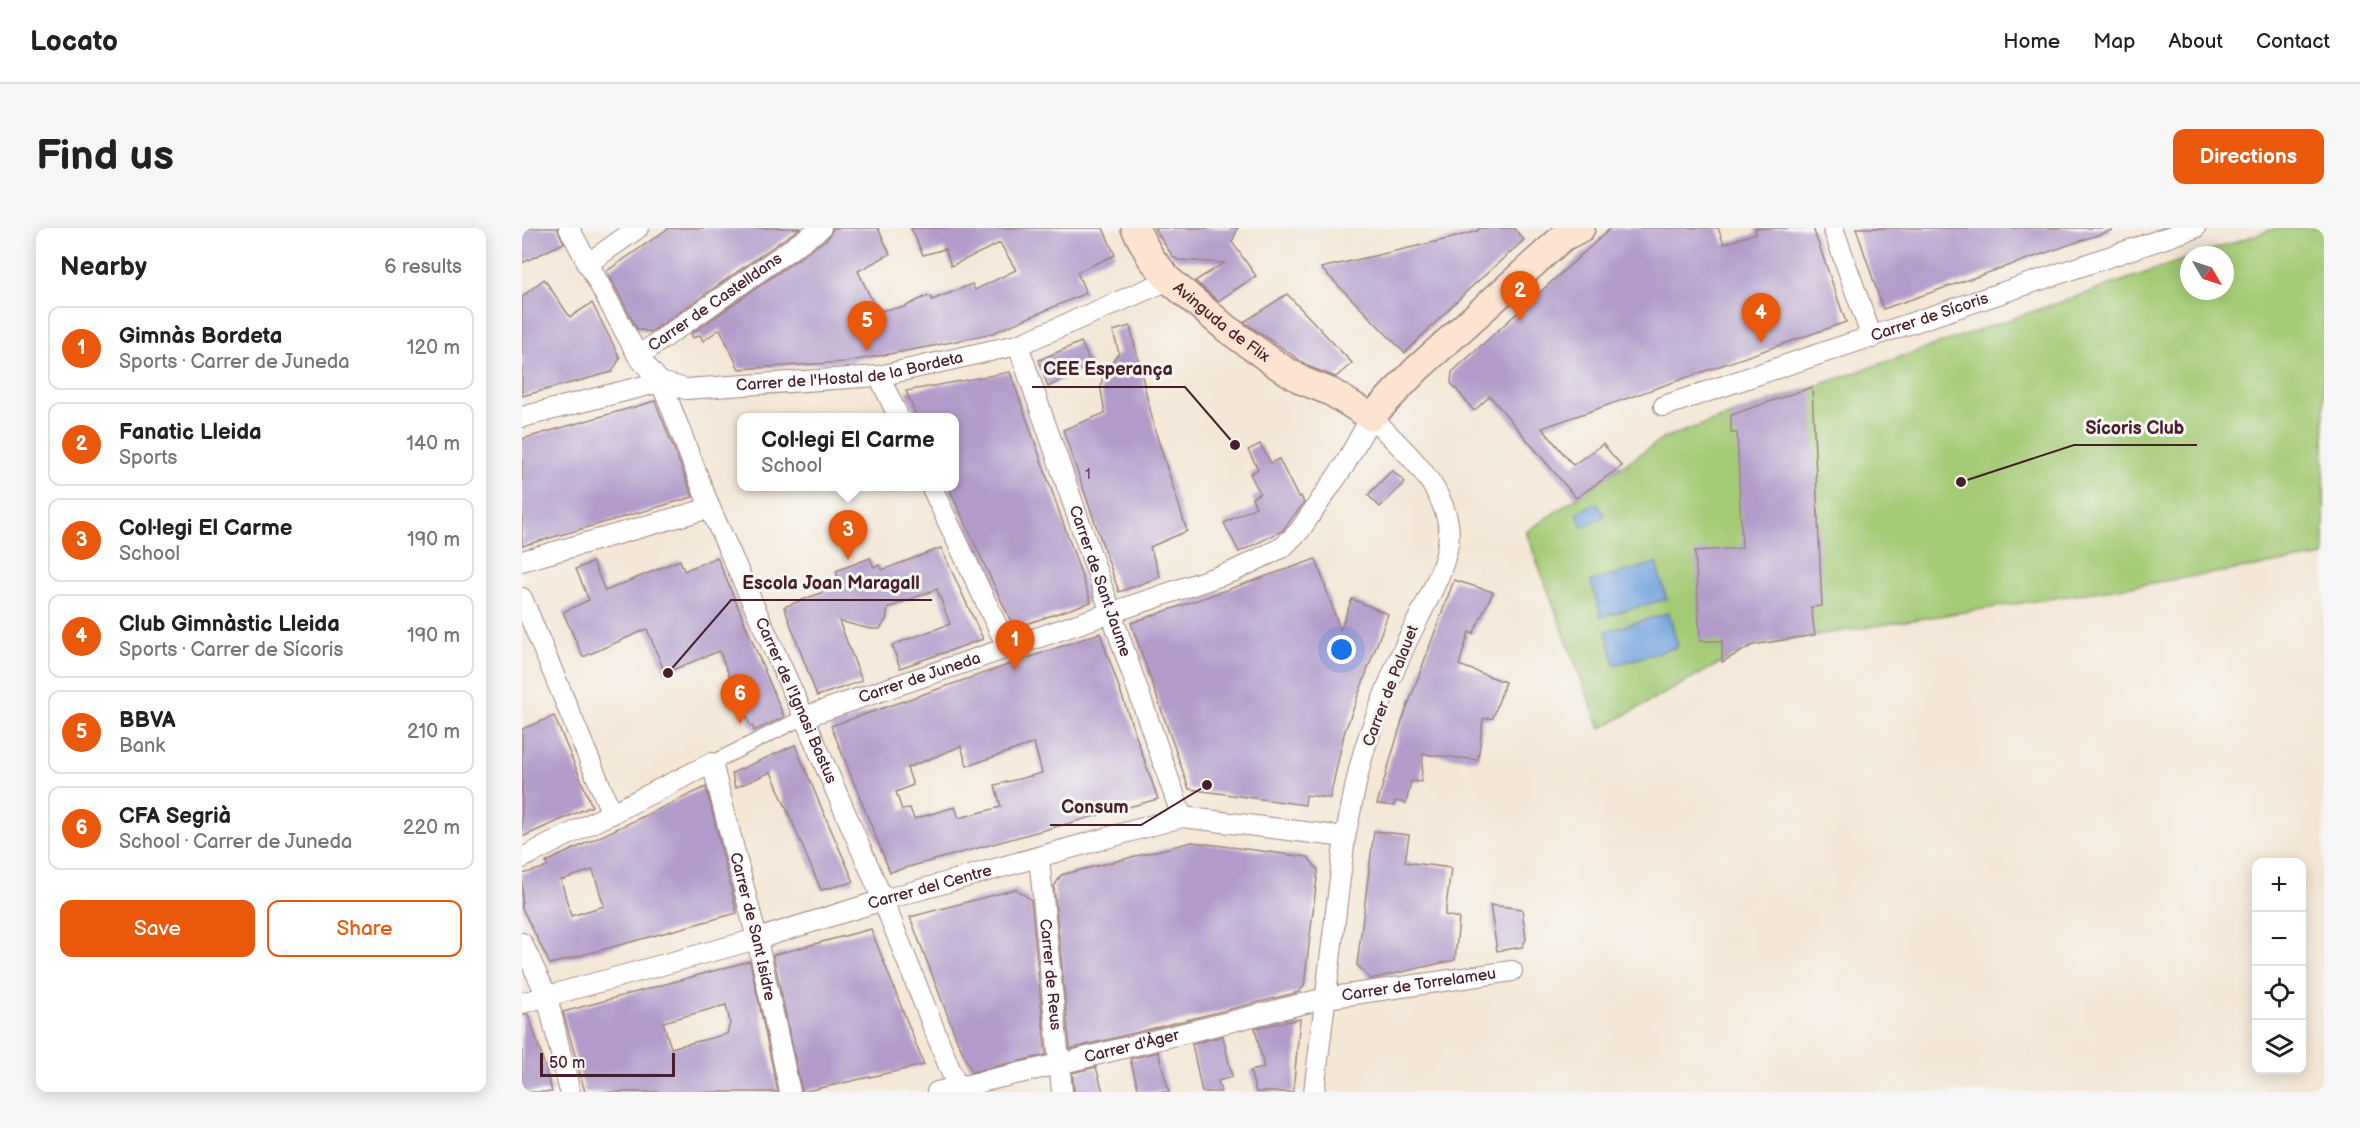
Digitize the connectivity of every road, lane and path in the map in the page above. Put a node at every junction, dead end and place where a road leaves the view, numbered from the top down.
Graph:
1 (568, 228) edge
2 (638, 228) edge
3 (821, 228) edge
4 (1135, 228) edge
5 (1581, 228) edge
6 (1833, 228) edge
7 (2195, 228) edge
8 (587, 264) junction
9 (1169, 280) junction
10 (1872, 338) junction
11 (1018, 345) junction
12 (638, 356) junction
13 (879, 376) junction
14 (1406, 381) junction
15 (660, 382) junction
16 (1330, 392) junction
17 (1664, 406) dead end
18 (897, 413) edge
19 (522, 417) edge
20 (1371, 417) junction
21 (933, 491) edge
22 (710, 508) junction
23 (522, 561) edge
24 (522, 597) edge
25 (1110, 612) junction
26 (1007, 648) junction
27 (804, 717) junction
28 (712, 763) junction
29 (612, 814) junction
30 (1182, 817) junction
31 (1345, 837) junction
32 (1039, 857) junction
33 (522, 858) edge
34 (883, 900) junction
35 (757, 939) junction
36 (522, 943) edge
37 (1512, 971) dead end
38 (546, 996) junction
39 (1326, 998) junction
40 (522, 1003) edge
41 (1059, 1064) junction
42 (957, 1087) junction
43 (570, 1092) edge
44 (790, 1092) edge
45 (937, 1092) edge
46 (1062, 1092) edge
47 (1314, 1092) edge

1 - 8 street, Carrer de l'Ignasi Bastus
2 - 8 street
3 - 12 street, Carrer de Castelldans
4 - 9 main road, Avinguda de Flix
5 - 14 main road
6 - 10 street
7 - 10 street, Carrer de Sícoris
8 - 12 street, Carrer de l'Ignasi Bastus
9 - 11 street, Carrer de l'Hostal de la Bordeta
9 - 16 main road, Avinguda de Flix
10 - 17 street, Carrer de Sícoris
11 - 13 street, Carrer de l'Hostal de la Bordeta
11 - 25 street, Carrer de Sant Jaume
12 - 15 street, Carrer de l'Ignasi Bastus
13 - 15 street, Carrer de l'Hostal de la Bordeta
13 - 18 street
14 - 16 main road
14 - 20 main road
15 - 19 street, Carrer de l'Hostal de la Bordeta
15 - 22 street, Carrer de l'Ignasi Bastus
16 - 20 main road
20 - 25 street, Carrer de Juneda
20 - 31 street, Carrer de Palauet
21 - 26 street
22 - 23 street
22 - 27 street, Carrer de l'Ignasi Bastus
24 - 29 street
25 - 26 street, Carrer de Juneda
25 - 30 street, Carrer de Sant Jaume
26 - 27 street, Carrer de Juneda
27 - 28 street, Carrer de Juneda
27 - 34 street, Carrer de l'Ignasi Bastus
28 - 29 street, Carrer de Juneda
28 - 35 street, Carrer de Sant Isidre
29 - 33 street, Carrer de Juneda
30 - 31 street, Carrer del Centre
30 - 32 street, Carrer del Centre
31 - 39 street, Carrer de Palauet
32 - 34 street, Carrer del Centre
32 - 41 street, Carrer de Reus
34 - 35 street, Carrer del Centre
34 - 42 street, Carrer de l'Ignasi Bastus
35 - 38 street, Carrer del Centre
35 - 44 street, Carrer de Sant Isidre
36 - 38 street
37 - 39 street, Carrer de Torrelameu
38 - 40 street, Carrer del Centre
38 - 43 street
39 - 41 street, Carrer d'Àger
39 - 47 street, Carrer de Palauet
41 - 42 street, Carrer d'Àger
41 - 46 street, Carrer de Reus
42 - 45 street, Carrer d'Àger

